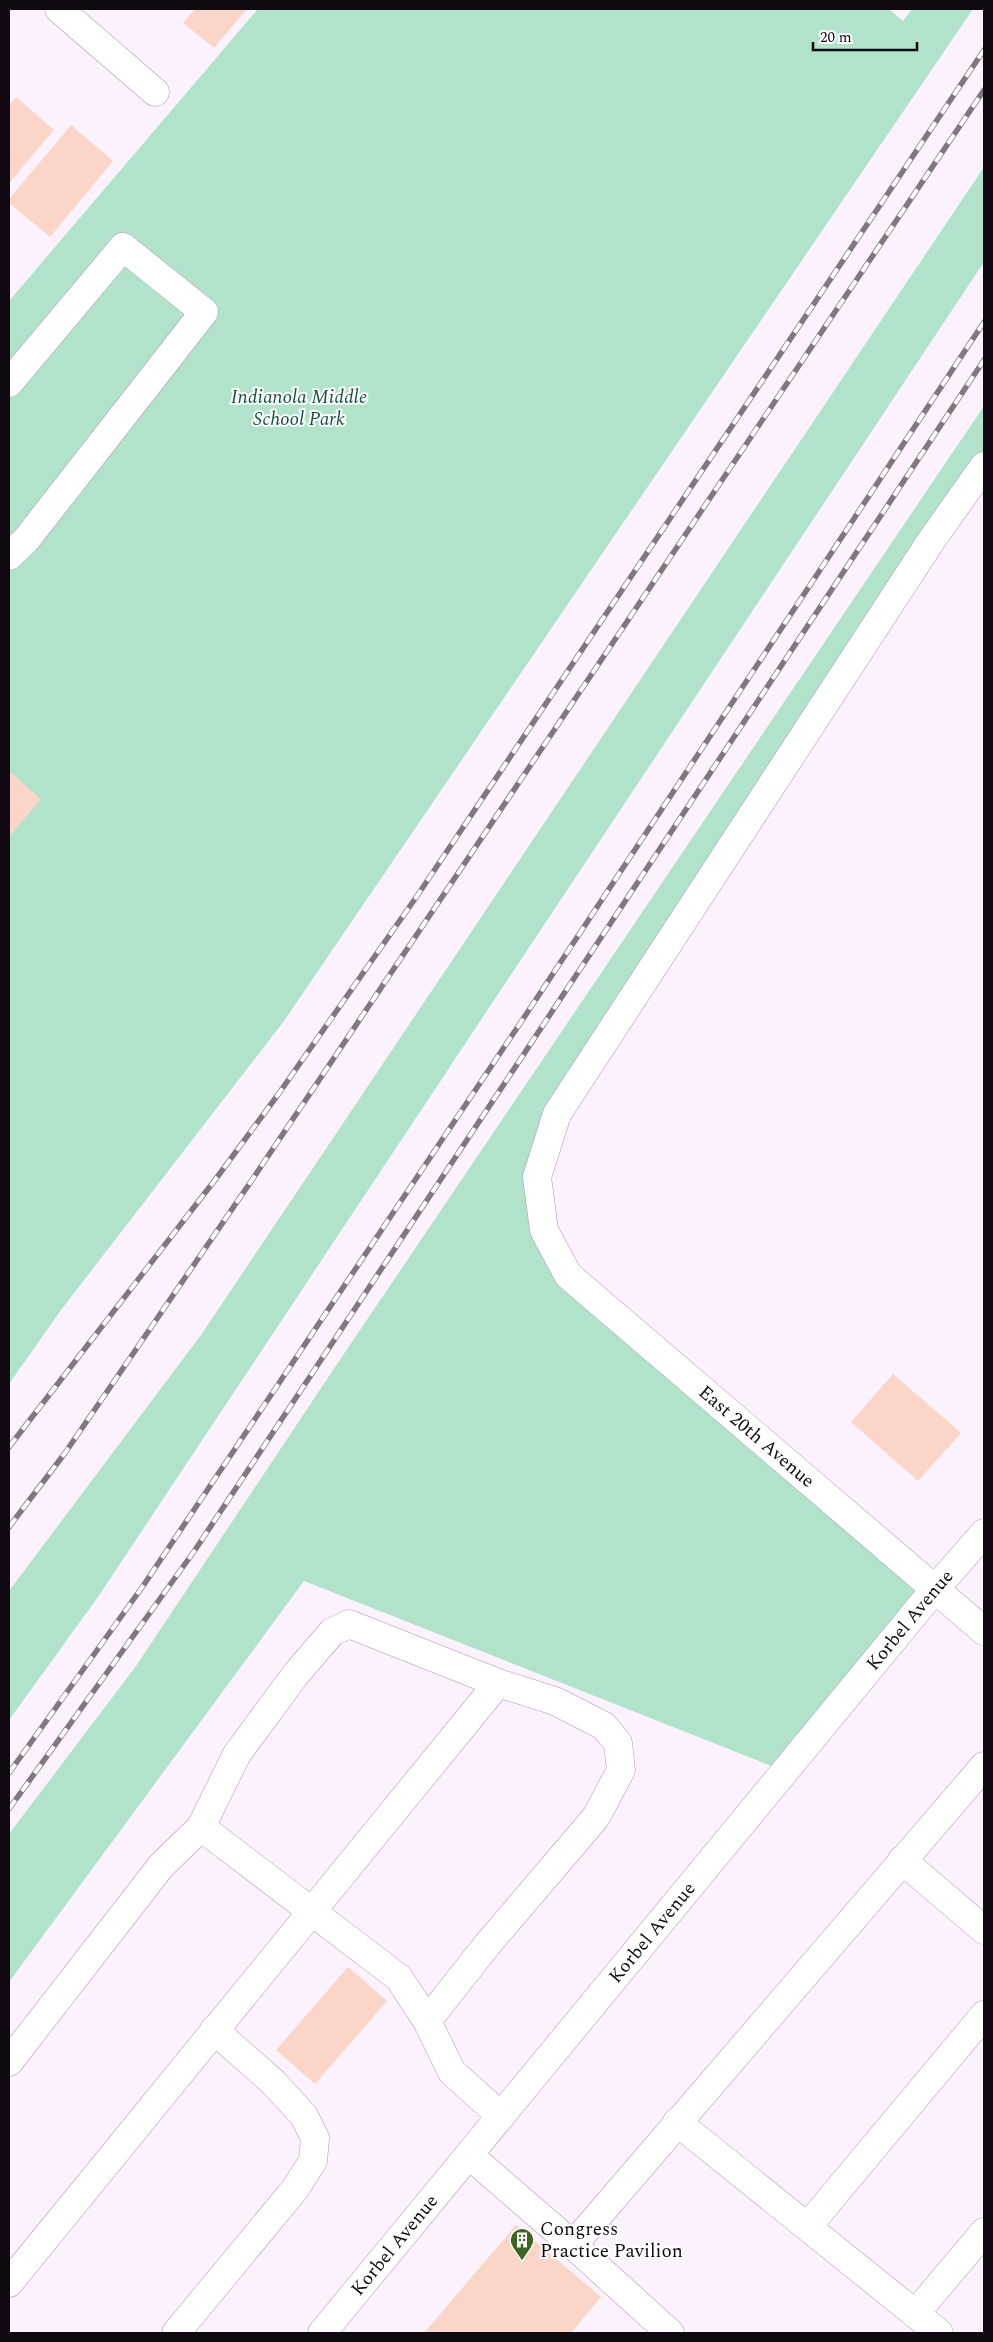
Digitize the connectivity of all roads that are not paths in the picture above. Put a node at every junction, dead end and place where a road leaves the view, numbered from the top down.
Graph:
1 (59, 9) edge
2 (155, 92) dead end
3 (9, 383) edge
4 (984, 466) edge
5 (9, 556) edge
6 (984, 1533) edge
7 (935, 1589) junction
8 (984, 1631) edge
9 (498, 1683) junction
10 (984, 1766) edge
11 (201, 1827) junction
12 (902, 1860) junction
13 (311, 1911) junction
14 (984, 1930) edge
15 (984, 2015) edge
16 (427, 2021) junction
17 (214, 2030) junction
18 (9, 2062) edge
19 (500, 2116) junction
20 (677, 2122) junction
21 (469, 2154) junction
22 (808, 2226) junction
23 (984, 2232) edge
24 (573, 2245) junction
25 (9, 2283) edge
26 (915, 2314) junction
27 (176, 2333) edge
28 (322, 2333) edge
29 (670, 2333) edge
30 (939, 2333) edge

1 - 2 street
3 - 5 street
4 - 7 street, East 20th Avenue
6 - 7 street, Korbel Avenue
7 - 8 street, East 20th Avenue
7 - 19 street, Korbel Avenue
9 - 11 street
9 - 13 street
9 - 16 street
10 - 12 street
11 - 13 street
11 - 18 street
12 - 14 street
12 - 20 street
13 - 16 street
13 - 17 street
15 - 22 street
16 - 19 street
17 - 25 street
17 - 27 street
19 - 21 street, Korbel Avenue
20 - 22 street
20 - 24 street
21 - 24 street
21 - 28 street, Korbel Avenue
22 - 26 street
23 - 26 street
24 - 29 street
26 - 30 street

